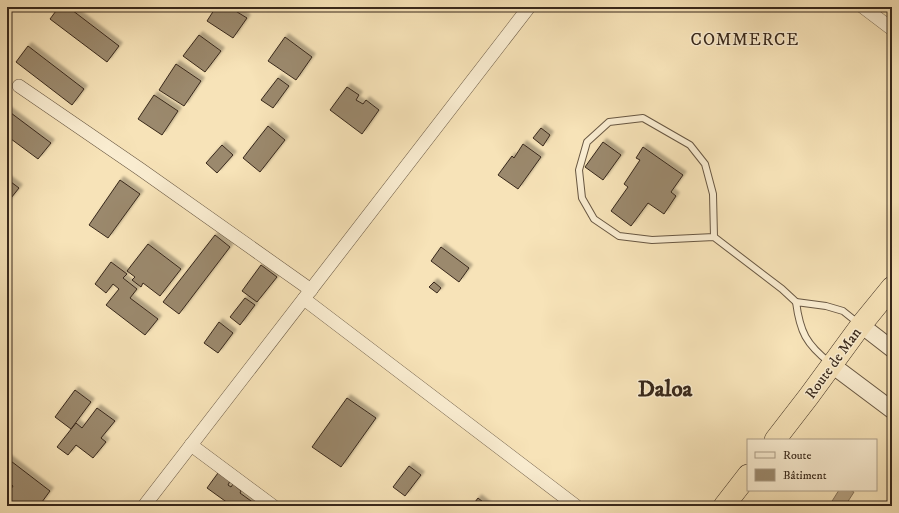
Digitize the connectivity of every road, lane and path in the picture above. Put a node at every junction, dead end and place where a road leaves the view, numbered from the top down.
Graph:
1 (529, 7) edge
2 (863, 7) edge
3 (892, 29) edge
4 (19, 86) dead end
5 (714, 237) junction
6 (892, 287) edge
7 (307, 295) junction
8 (796, 302) junction
9 (861, 325) junction
10 (892, 349) edge
11 (832, 365) junction
12 (892, 410) edge
13 (776, 439) edge
14 (191, 445) junction
15 (747, 476) edge
16 (144, 506) edge
17 (273, 506) edge
18 (576, 506) edge
19 (724, 506) edge

1 - 7 street
2 - 3 street
4 - 7 street
5 - 5 lane
5 - 8 lane
6 - 9 highway, Route de Man
7 - 14 street
7 - 18 street
8 - 9 lane
8 - 11 lane
9 - 10 street
9 - 11 highway, Route de Man
11 - 12 street
11 - 13 highway, Route de Man
14 - 16 street
14 - 17 street
15 - 19 highway

